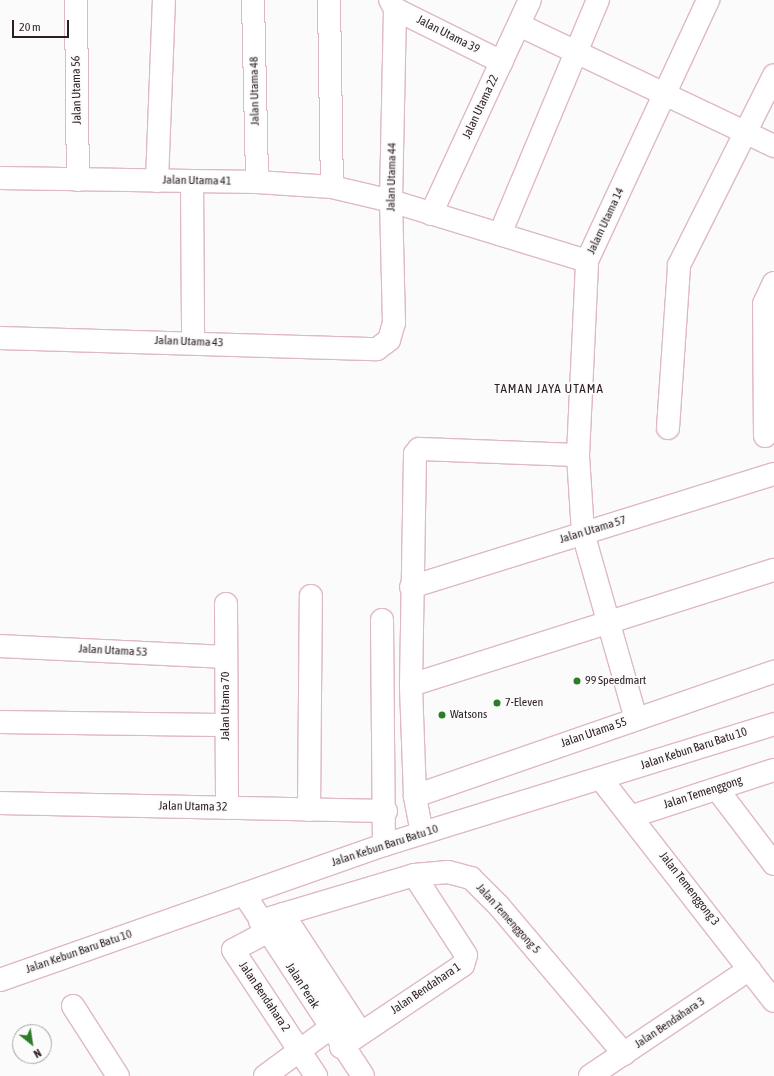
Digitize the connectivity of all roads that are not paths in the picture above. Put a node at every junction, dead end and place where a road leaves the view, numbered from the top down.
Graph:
1 (76, 0) edge
2 (164, 0) edge
3 (254, 0) edge
4 (329, 0) edge
5 (530, 0) edge
6 (598, 0) edge
7 (708, 0) edge
8 (393, 4) edge
9 (518, 25) junction
10 (574, 52) junction
11 (502, 62) junction
12 (774, 75) edge
13 (665, 94) junction
14 (747, 133) junction
15 (774, 146) edge
16 (0, 178) edge
17 (78, 180) junction
18 (157, 181) junction
19 (192, 181) junction
20 (256, 182) junction
21 (332, 187) junction
22 (391, 201) junction
23 (431, 214) junction
24 (500, 234) junction
25 (587, 261) junction
26 (774, 283) edge
27 (0, 338) edge
28 (193, 341) junction
29 (377, 349) joint
30 (668, 428) dead end
31 (765, 436) dead end
32 (578, 455) junction
33 (774, 474) edge
34 (583, 532) junction
35 (774, 570) edge
36 (411, 587) junction
37 (311, 596) dead end
38 (226, 604) dead end
39 (382, 620) dead end
40 (608, 622) junction
41 (0, 646) edge
42 (226, 657) junction
43 (774, 672) edge
44 (411, 685) junction
45 (636, 719) junction
46 (0, 722) edge
47 (774, 724) edge
48 (226, 725) junction
49 (774, 770) edge
50 (601, 779) junction
51 (717, 789) junction
52 (415, 796) junction
53 (0, 802) edge
54 (227, 808) junction
55 (309, 810) junction
56 (386, 812) junction
57 (633, 816) junction
58 (422, 833) junction
59 (384, 845) junction
60 (774, 864) edge
61 (414, 875) junction
62 (244, 894) junction
63 (283, 914) junction
64 (264, 927) junction
65 (750, 969) junction
66 (0, 980) edge
67 (774, 1001) edge
68 (73, 1006) dead end
69 (329, 1029) junction
70 (361, 1033) junction
71 (341, 1047) junction
72 (300, 1051) junction
73 (624, 1054) junction
74 (118, 1076) edge
75 (265, 1076) edge
76 (316, 1076) edge
77 (363, 1076) edge
78 (590, 1076) edge

1 - 17 street, Jalan Utama 56
2 - 18 street
3 - 20 street, Jalan Utama 48
4 - 21 street
5 - 9 street, Jalan Utama 22
6 - 10 street
7 - 13 street, Jalam Utama 14
8 - 11 street, Jalan Utama 39
8 - 22 street, Jalan Utama 44
9 - 10 street
9 - 11 street, Jalan Utama 22
10 - 13 street
10 - 24 street
11 - 23 street, Jalan Utama 22
12 - 14 street
13 - 14 street
13 - 25 street, Jalam Utama 14
14 - 15 street
14 - 30 street
16 - 17 street, Jalan Utama 41
17 - 18 street, Jalan Utama 41
18 - 19 street, Jalan Utama 41
19 - 20 street, Jalan Utama 41
19 - 28 street
20 - 21 street, Jalan Utama 41
21 - 22 street, Jalan Utama 41
22 - 23 street, Jalan Utama 41
22 - 29 street, Jalan Utama 44
23 - 24 street, Jalan Utama 41
24 - 25 street, Jalan Utama 41
25 - 32 street, Jalam Utama 14
26 - 31 street
27 - 28 street, Jalan Utama 43
28 - 29 street, Jalan Utama 43
32 - 34 street, Jalam Utama 14
32 - 36 street
33 - 34 street, Jalan Utama 57
34 - 36 street, Jalan Utama 57
34 - 40 street, Jalam Utama 14
35 - 40 street
36 - 44 street
37 - 55 street
38 - 42 street, Jalan Utama 70
39 - 56 street
40 - 44 street
40 - 45 street, Jalam Utama 14
41 - 42 street, Jalan Utama 53
42 - 48 street, Jalan Utama 70
43 - 45 street, Jalan Utama 55
44 - 52 street
45 - 52 street, Jalan Utama 55
46 - 48 street
47 - 50 street, Jalan Kebun Baru Batu 10
48 - 54 street, Jalan Utama 70
49 - 51 street, Jalan Temenggong
50 - 57 street, Jalan Temenggong 3
50 - 58 street, Jalan Kebun Baru Batu 10
51 - 57 street, Jalan Temenggong
51 - 60 street
52 - 58 street
53 - 54 street, Jalan Utama 32
54 - 55 street, Jalan Utama 32
55 - 56 street, Jalan Utama 32
56 - 59 street
57 - 65 street, Jalan Temenggong 3
58 - 59 street, Jalan Kebun Baru Batu 10
59 - 62 street, Jalan Kebun Baru Batu 10
61 - 63 street, Jalan Temenggong 5
61 - 70 street, Jalan Bendahara 1
61 - 73 street, Jalan Temenggong 5
62 - 64 street, Jalan Perak
62 - 66 street, Jalan Kebun Baru Batu 10
63 - 64 street, Jalan Temenggong 5
63 - 70 street
64 - 69 street, Jalan Perak
64 - 72 street, Jalan Bendahara 2
65 - 67 street, Jalan Temenggong 3
65 - 73 street, Jalan Bendahara 3
68 - 74 street
69 - 71 street, Jalan Perak
69 - 72 street
70 - 71 street, Jalan Bendahara 1
71 - 77 street, Jalan Perak
72 - 75 street
72 - 76 street, Jalan Bendahara 2
73 - 78 street, Jalan Bendahara 3

